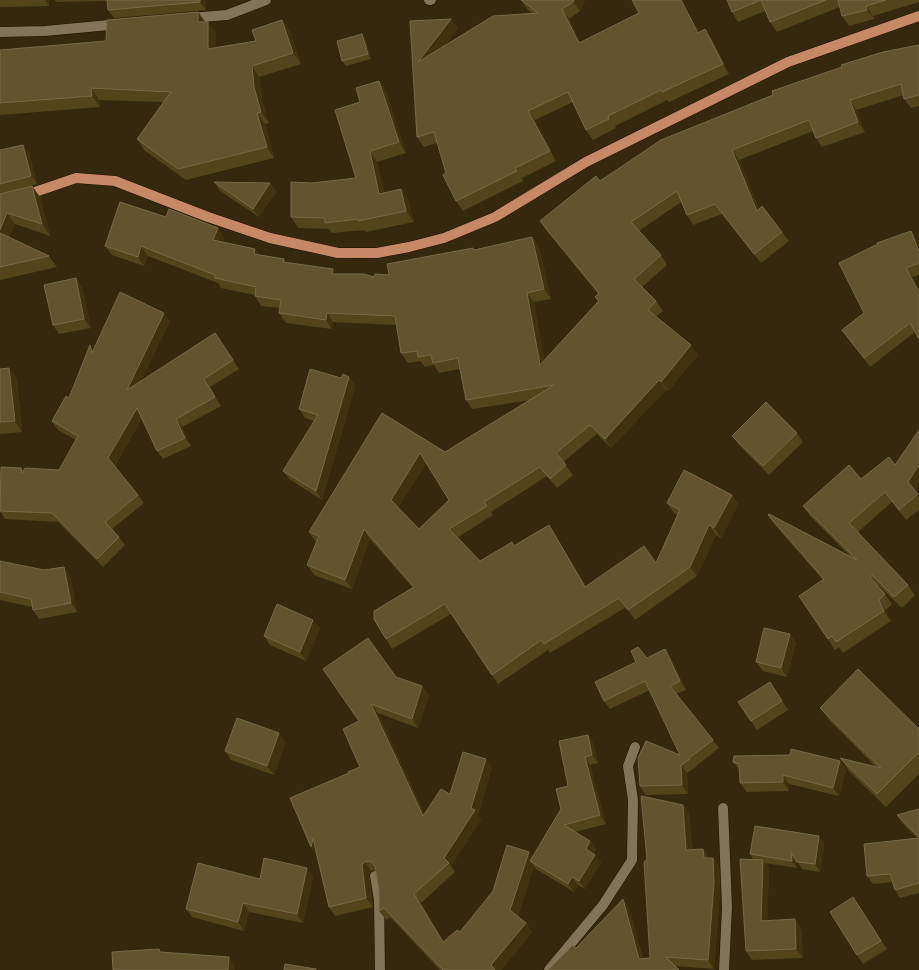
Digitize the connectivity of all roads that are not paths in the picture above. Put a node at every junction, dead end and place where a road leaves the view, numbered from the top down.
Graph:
1 (266, 0) edge
2 (919, 16) edge
3 (179, 19) edge
4 (132, 23) edge
5 (0, 32) edge
6 (0, 201) edge
7 (635, 747) dead end
8 (723, 808) dead end
9 (375, 876) edge
10 (380, 970) edge
11 (549, 970) edge
12 (724, 970) edge

1 - 3 street
2 - 6 main road
4 - 5 street
7 - 11 street
8 - 12 street
9 - 10 street

